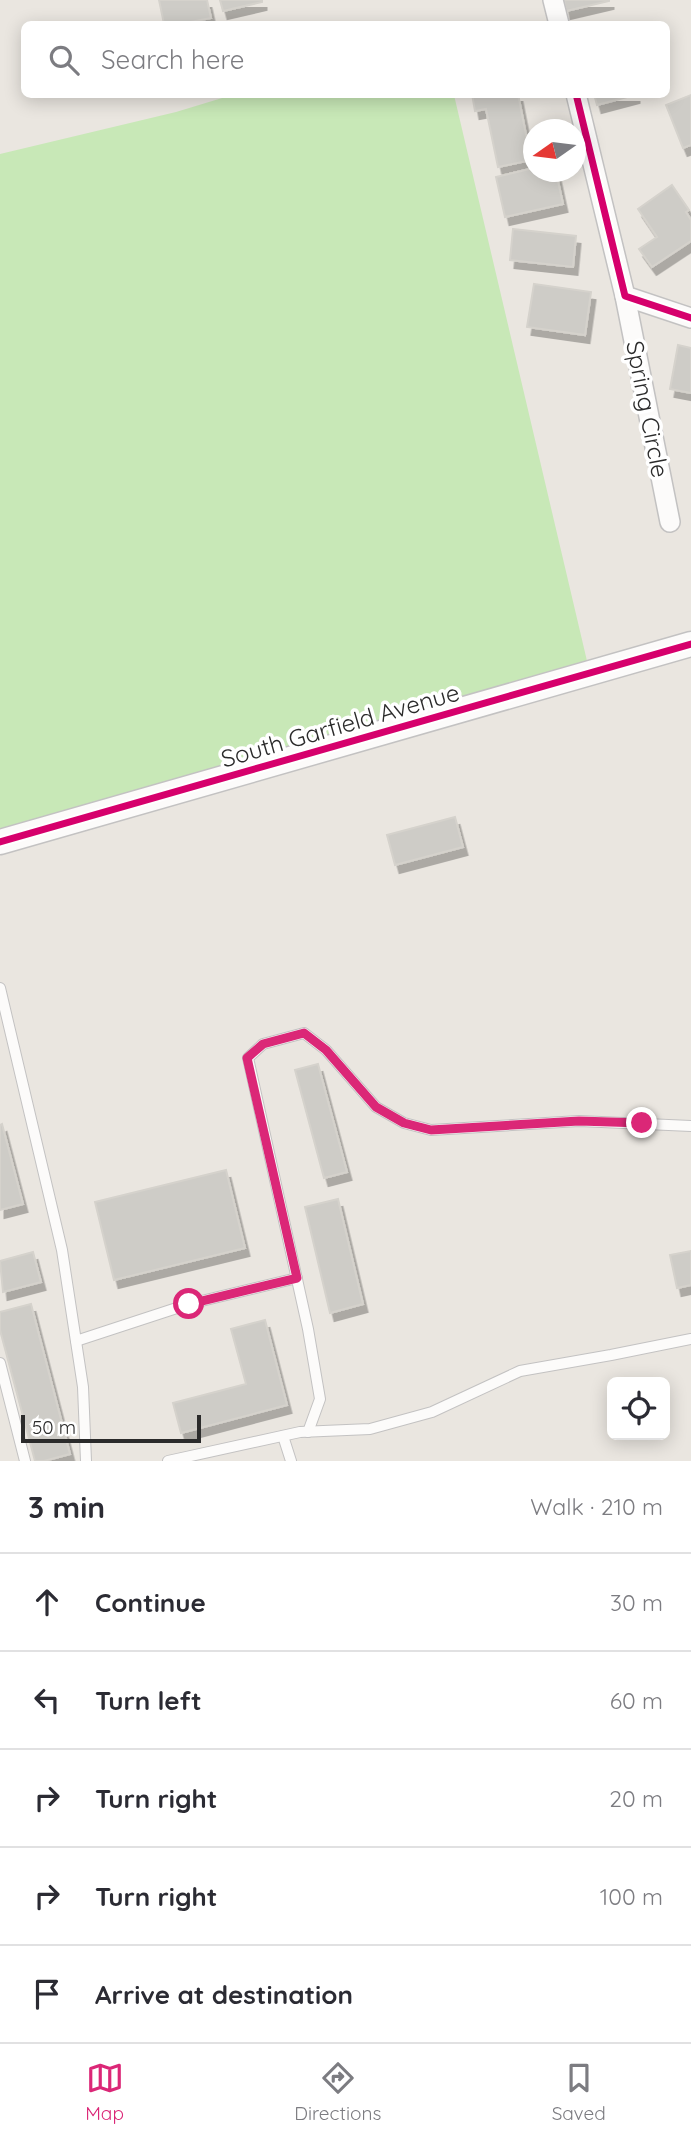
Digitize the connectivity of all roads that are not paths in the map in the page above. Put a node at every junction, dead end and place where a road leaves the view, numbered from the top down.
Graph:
1 (553, 0) edge
2 (558, 21) edge
3 (577, 98) edge
4 (625, 296) junction
5 (691, 318) edge
6 (670, 522) dead end
7 (691, 645) edge
8 (0, 842) edge
9 (0, 988) edge
10 (691, 1126) edge
11 (297, 1278) junction
12 (691, 1339) edge
13 (76, 1341) junction
14 (0, 1363) edge
15 (308, 1432) junction
16 (284, 1436) junction
17 (24, 1461) edge
18 (86, 1461) edge
19 (168, 1461) edge
20 (291, 1461) edge

1 - 2 street
3 - 4 street, Spring Circle
4 - 5 street
4 - 6 street, Spring Circle
7 - 8 street, South Garfield Avenue
9 - 13 lane
10 - 11 lane
11 - 13 lane
11 - 15 lane
12 - 15 lane
13 - 18 lane
14 - 17 lane
15 - 16 lane
16 - 19 lane
16 - 20 lane

